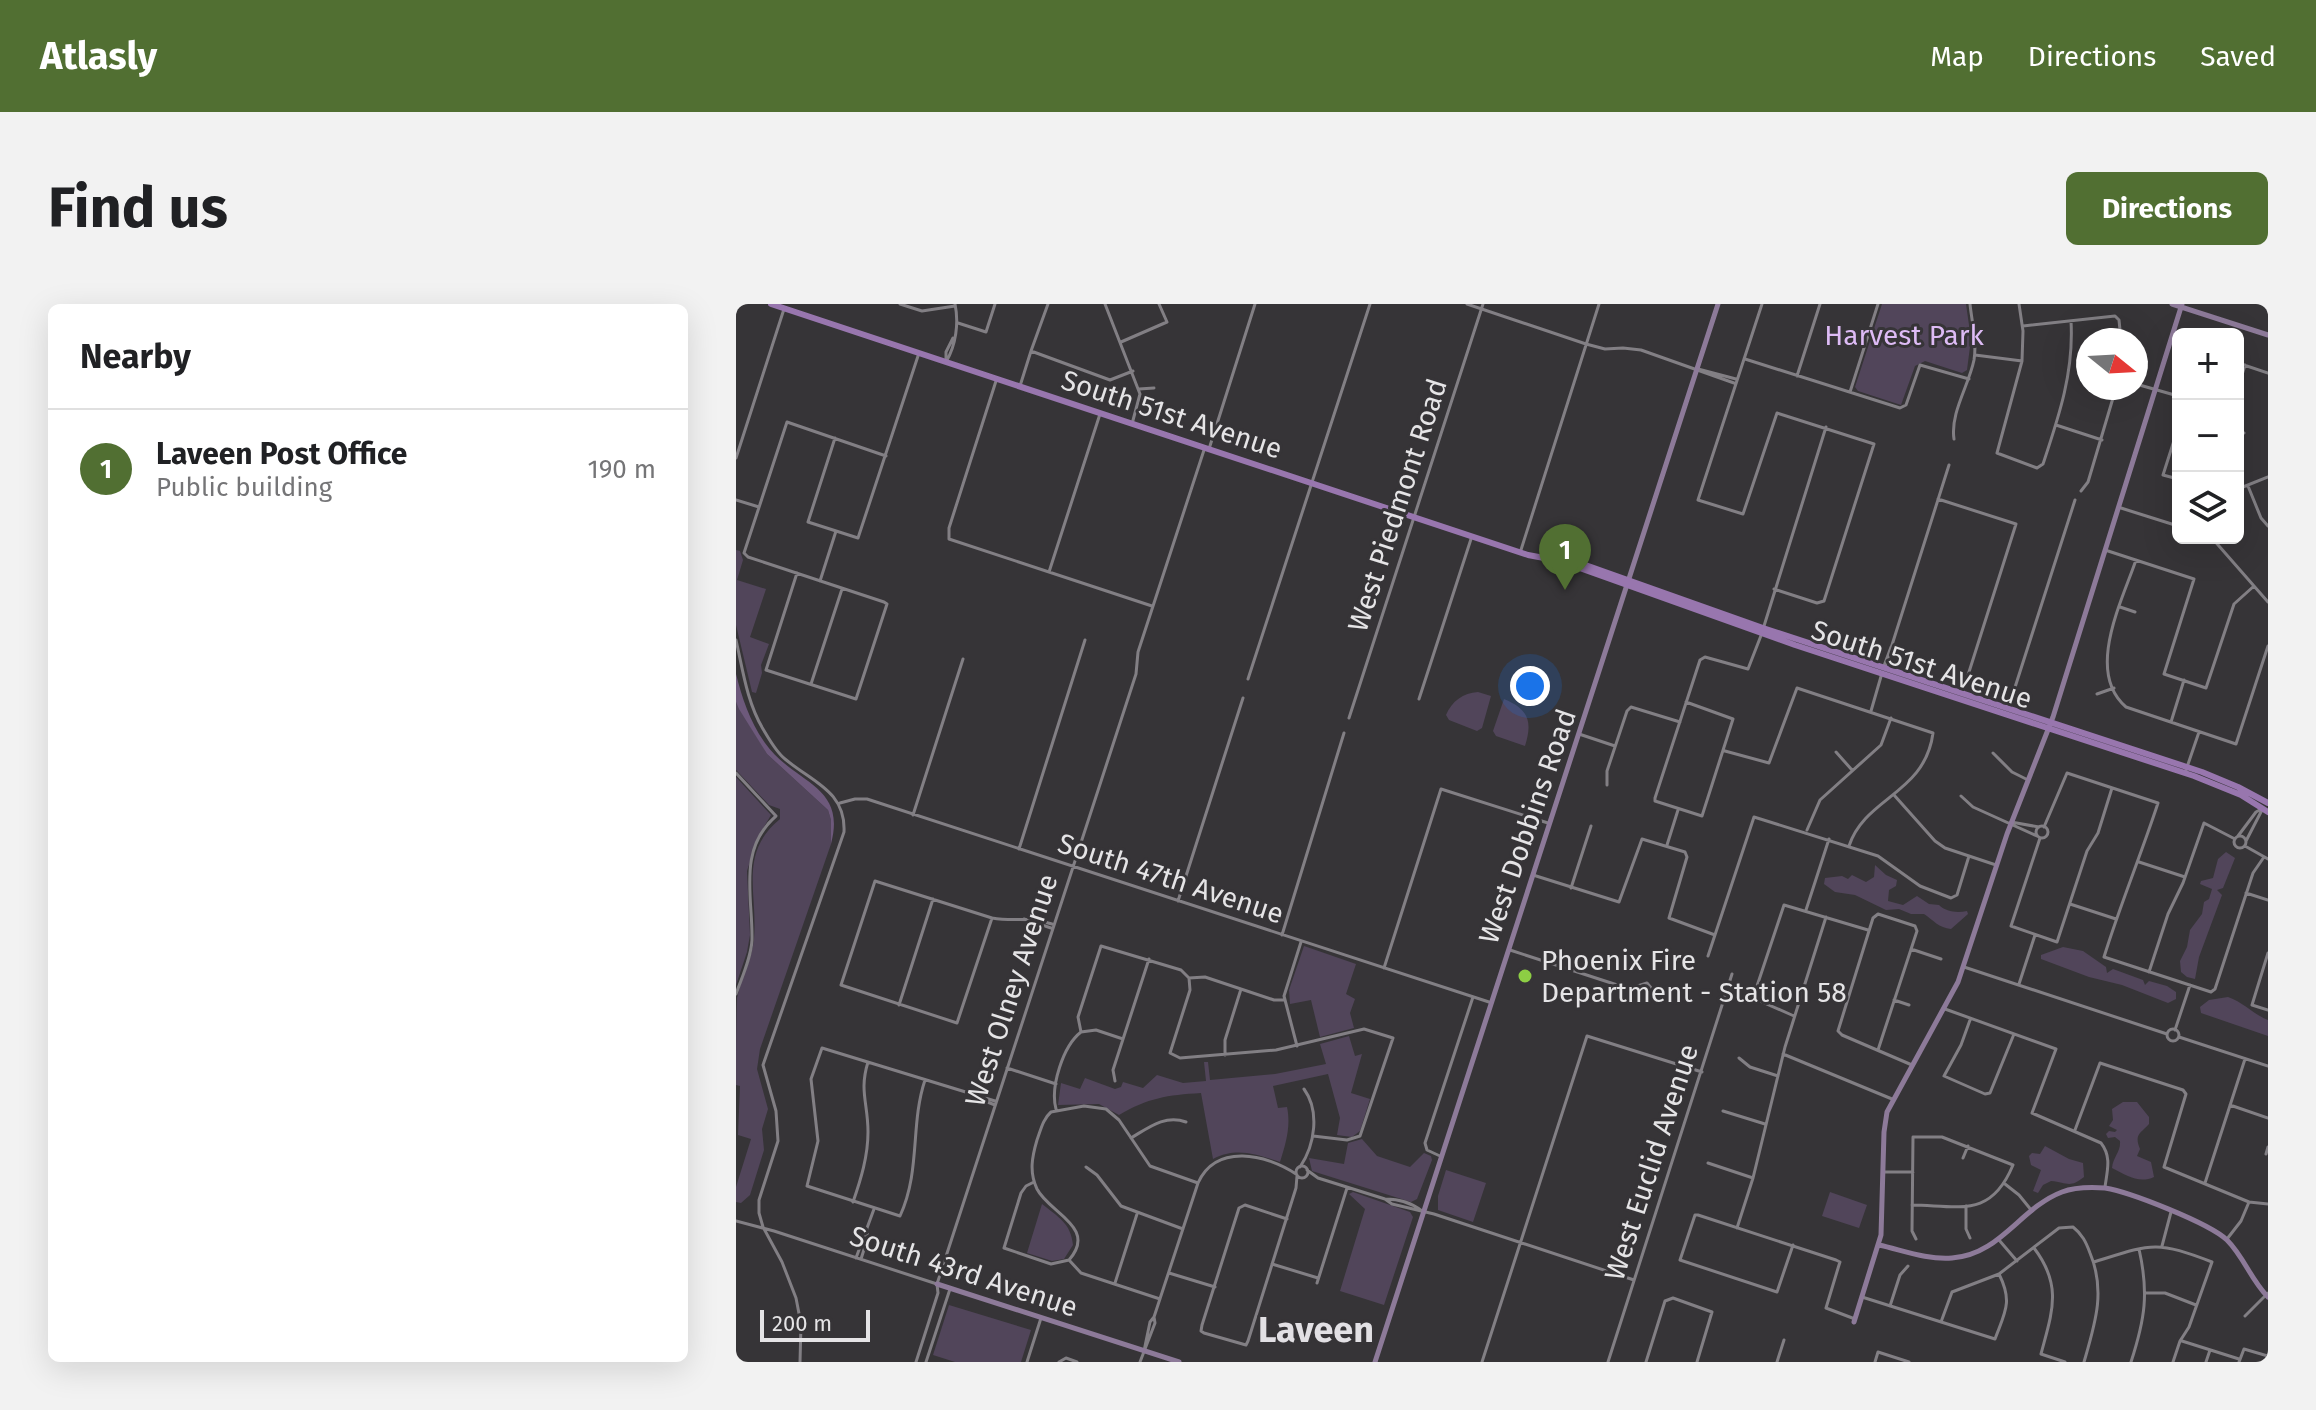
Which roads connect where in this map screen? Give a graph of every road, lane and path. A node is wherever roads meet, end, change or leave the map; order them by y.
1 (771, 304) edge
2 (900, 304) edge
3 (995, 304) edge
4 (1048, 304) edge
5 (1105, 304) edge
6 (1159, 304) edge
7 (1255, 304) edge
8 (1370, 304) edge
9 (1467, 304) edge
10 (1599, 304) edge
11 (1718, 304) edge
12 (1762, 304) edge
13 (1820, 304) edge
14 (1878, 304) edge
15 (1970, 304) edge
16 (2019, 304) edge
17 (2172, 304) edge
18 (956, 305) edge
19 (2181, 305) edge
20 (1482, 306) edge
21 (784, 307) edge
22 (2071, 321) junction
23 (958, 323) junction
24 (2023, 326) junction
25 (2119, 328) edge
26 (2268, 335) edge
27 (1121, 342) junction
28 (1586, 344) junction
29 (1031, 351) junction
30 (919, 353) junction
31 (1974, 355) junction
32 (1745, 359) junction
33 (2022, 361) junction
34 (946, 362) junction
35 (2245, 365) joint
36 (2244, 368) edge
37 (1698, 369) junction
38 (1133, 371) junction
39 (2268, 373) edge
40 (1797, 376) junction
41 (997, 379) junction
42 (1969, 379) junction
43 (1736, 381) junction
44 (1020, 387) junction
45 (2148, 387) edge
46 (1154, 388) dead end
47 (1139, 389) junction
48 (2155, 389) junction
49 (1850, 392) junction
50 (2172, 394) edge
51 (2113, 400) edge
52 (1100, 414) junction
53 (1132, 424) junction
54 (2056, 425) junction
55 (1826, 427) junction
56 (835, 438) junction
57 (1954, 439) dead end
58 (2102, 440) junction
59 (1207, 448) junction
60 (2172, 449) edge
61 (886, 456) junction
62 (736, 458) edge
63 (1949, 465) dead end
64 (2172, 477) edge
65 (2268, 477) edge
66 (1311, 482) junction
67 (2248, 486) junction
68 (2244, 487) edge
69 (2081, 491) dead end
70 (1938, 499) junction
71 (736, 500) edge
72 (2075, 500) dead end
73 (759, 507) junction
74 (2118, 507) junction
75 (1414, 517) junction
76 (2172, 524) edge
77 (2268, 526) edge
78 (836, 531) junction
79 (1472, 536) junction
80 (2217, 544) edge
81 (2105, 550) junction
82 (1520, 553) junction
83 (2136, 560) junction
84 (1049, 572) junction
85 (797, 573) junction
86 (820, 581) junction
87 (1628, 582) junction
88 (2254, 586) junction
89 (842, 589) junction
90 (1774, 589) junction
91 (2268, 602) edge
92 (1152, 606) junction
93 (1689, 607) junction
94 (2120, 607) junction
95 (1721, 611) junction
96 (2135, 612) dead end
97 (1762, 631) junction
98 (736, 640) edge
99 (1085, 640) dead end
100 (2268, 646) edge
101 (963, 659) dead end
102 (1883, 671) junction
103 (1248, 679) dead end
104 (2184, 680) junction
105 (811, 685) junction
106 (2114, 688) junction
107 (2097, 694) dead end
108 (1962, 697) junction
109 (1243, 698) dead end
110 (1419, 699) dead end
111 (1686, 702) junction
112 (2008, 709) junction
113 (1871, 711) junction
114 (1349, 718) dead end
115 (1891, 718) junction
116 (1680, 722) junction
117 (2170, 723) junction
118 (2048, 725) junction
119 (2199, 732) junction
120 (1344, 733) dead end
121 (1579, 734) junction
122 (1615, 746) junction
123 (1723, 751) junction
124 (1836, 752) dead end
125 (1993, 753) dead end
126 (2186, 770) junction
127 (1853, 771) junction
128 (736, 773) edge
129 (2029, 780) junction
130 (1607, 785) dead end
131 (2112, 788) junction
132 (1894, 795) junction
133 (1961, 796) dead end
134 (840, 803) junction
135 (2267, 805) edge
136 (1678, 810) junction
137 (913, 815) junction
138 (2011, 822) junction
139 (1549, 824) junction
140 (1591, 826) dead end
141 (2042, 827) junction
142 (1806, 832) junction
143 (2038, 837) junction
144 (2237, 838) junction
145 (1829, 839) junction
146 (2246, 843) junction
147 (1666, 846) junction
148 (1849, 846) junction
149 (1019, 849) junction
150 (1969, 856) junction
151 (2266, 858) edge
152 (2139, 862) junction
153 (1996, 865) junction
154 (1072, 867) junction
155 (1531, 875) junction
156 (2185, 877) junction
157 (1571, 888) junction
158 (2246, 893) junction
159 (933, 899) junction
160 (2268, 900) edge
161 (1178, 901) junction
162 (2070, 904) junction
163 (1806, 910) junction
164 (1826, 917) junction
165 (992, 918) junction
166 (2116, 919) junction
167 (1052, 926) junction
168 (1869, 931) junction
169 (1282, 935) junction
170 (1715, 935) junction
171 (2035, 935) junction
172 (1301, 941) junction
173 (1507, 949) junction
174 (1911, 949) junction
175 (2268, 953) edge
176 (1708, 956) dead end
177 (1149, 959) junction
178 (1941, 959) dead end
179 (1964, 967) junction
180 (1384, 968) junction
181 (2149, 972) junction
182 (1732, 974) dead end
183 (1189, 978) junction
184 (2019, 984) junction
185 (2190, 985) junction
186 (1241, 989) junction
187 (1628, 989) junction
188 (736, 994) edge
189 (1473, 997) junction
190 (1285, 1000) junction
191 (1894, 1000) junction
192 (1489, 1002) junction
193 (899, 1005) junction
194 (1909, 1005) dead end
195 (1945, 1009) junction
196 (2268, 1010) edge
197 (1794, 1016) junction
198 (1970, 1020) junction
199 (2175, 1030) junction
200 (1081, 1032) junction
201 (2014, 1034) junction
202 (2167, 1034) junction
203 (2179, 1037) junction
204 (1123, 1039) junction
205 (1297, 1046) junction
206 (1878, 1050) junction
207 (1783, 1054) junction
208 (1225, 1055) junction
209 (1739, 1058) dead end
210 (2245, 1059) junction
211 (868, 1062) junction
212 (1912, 1065) junction
213 (2268, 1066) edge
214 (1007, 1068) junction
215 (1702, 1072) junction
216 (1778, 1076) junction
217 (925, 1080) junction
218 (1115, 1081) dead end
219 (1056, 1084) junction
220 (1304, 1089) dead end
221 (1892, 1099) junction
222 (995, 1103) junction
223 (2229, 1105) junction
224 (1057, 1110) junction
225 (1723, 1111) dead end
226 (2268, 1118) edge
227 (1186, 1122) dead end
228 (1766, 1124) junction
229 (2075, 1130) junction
230 (1313, 1136) junction
231 (1131, 1138) junction
232 (1968, 1146) junction
233 (2268, 1147) edge
234 (2266, 1154) dead end
235 (1440, 1156) junction
236 (1306, 1157) junction
237 (1963, 1158) dead end
238 (1708, 1163) dead end
239 (1086, 1167) dead end
240 (1299, 1167) junction
241 (1287, 1168) junction
242 (1307, 1170) junction
243 (1883, 1172) junction
244 (1913, 1172) junction
245 (1296, 1175) junction
246 (1304, 1178) junction
247 (1318, 1178) junction
248 (1753, 1178) junction
249 (1034, 1182) junction
250 (1198, 1183) junction
251 (2205, 1183) junction
252 (2005, 1184) junction
253 (1347, 1187) junction
254 (1296, 1188) junction
255 (2105, 1188) junction
256 (853, 1202) junction
257 (2249, 1202) junction
258 (2268, 1204) edge
259 (1912, 1205) junction
260 (1966, 1206) junction
261 (874, 1208) junction
262 (1422, 1211) junction
263 (2032, 1211) junction
264 (2171, 1212) junction
265 (1137, 1214) junction
266 (1287, 1219) junction
267 (736, 1221) edge
268 (763, 1227) junction
269 (1737, 1228) junction
270 (1183, 1229) junction
271 (1970, 1238) dead end
272 (1916, 1239) dead end
273 (1999, 1240) junction
274 (2227, 1240) junction
275 (1520, 1243) junction
276 (1793, 1245) junction
277 (1879, 1245) junction
278 (2162, 1246) junction
279 (2034, 1248) junction
280 (2139, 1248) junction
281 (858, 1258) junction
282 (1069, 1260) junction
283 (2017, 1262) junction
284 (2094, 1262) junction
285 (1272, 1264) junction
286 (1908, 1266) dead end
287 (1169, 1273) junction
288 (1999, 1274) junction
289 (1634, 1280) junction
290 (937, 1284) junction
291 (1114, 1284) junction
292 (1215, 1287) junction
293 (950, 1289) junction
294 (2146, 1293) junction
295 (2267, 1295) edge
296 (1862, 1297) junction
297 (1160, 1299) junction
298 (2197, 1305) junction
299 (1890, 1306) junction
300 (2245, 1316) dead end
301 (1041, 1318) junction
302 (1855, 1320) joint
303 (1941, 1322) junction
304 (1784, 1340) dead end
305 (2180, 1341) junction
306 (2210, 1350) junction
307 (1144, 1351) junction
308 (2268, 1356) edge
309 (1061, 1360) edge
310 (2239, 1361) edge
311 (800, 1362) edge
312 (916, 1362) edge
313 (926, 1362) edge
314 (1027, 1362) edge
315 (1077, 1362) edge
316 (1140, 1362) edge
317 (1179, 1362) edge
318 (1375, 1362) edge
319 (1482, 1362) edge
320 (1608, 1362) edge
321 (1646, 1362) edge
322 (1697, 1362) edge
323 (1777, 1362) edge
324 (1875, 1362) edge
325 (1909, 1362) edge
326 (2062, 1362) edge
327 (2084, 1362) edge
328 (2131, 1362) edge
329 (2173, 1362) edge
330 (2206, 1362) edge

1 - 21 main road, South 51st Avenue
2 - 18 street
3 - 23 street
4 - 29 street
5 - 27 street
6 - 27 street
7 - 59 street, West Olney Avenue
8 - 66 street
9 - 20 street
10 - 28 street
11 - 37 street, West Dobbins Road
12 - 32 street
13 - 40 street
14 - 49 street
15 - 31 street
16 - 24 street
17 - 19 street
18 - 23 street
19 - 26 street
19 - 48 street
20 - 28 street
20 - 75 street, West Piedmont Road
21 - 30 main road, South 51st Avenue
21 - 62 street
22 - 24 street
22 - 25 street
22 - 54 street
23 - 34 street
24 - 33 street
27 - 38 street
28 - 37 street
28 - 82 street
29 - 38 street
29 - 44 street
30 - 34 main road, South 51st Avenue
30 - 61 street
31 - 33 street
31 - 42 street
32 - 40 street
32 - 43 street
33 - 54 street
34 - 41 main road, South 51st Avenue
35 - 36 street
35 - 39 street
37 - 43 street
37 - 87 street, West Dobbins Road
38 - 47 street
40 - 49 street
41 - 44 main road, South 51st Avenue
41 - 84 street
42 - 49 street
42 - 57 street
43 - 55 street
44 - 52 main road, South 51st Avenue
45 - 48 street
46 - 47 street
47 - 53 street
48 - 50 street
48 - 74 street
51 - 58 street
52 - 53 main road, South 51st Avenue
52 - 84 street
53 - 59 main road, South 51st Avenue
54 - 58 street
55 - 90 street
55 - 90 street
56 - 61 street
56 - 73 street
56 - 78 street
58 - 69 street
59 - 66 main road, South 51st Avenue
59 - 92 street, West Olney Avenue
60 - 64 street
61 - 78 street
63 - 70 street
65 - 67 street
66 - 75 main road, South 51st Avenue
66 - 103 street
67 - 68 street
67 - 77 street
70 - 102 street
70 - 108 street
71 - 73 street
72 - 112 street
73 - 85 street
74 - 76 street
74 - 81 street
75 - 79 main road, South 51st Avenue
75 - 114 street, West Piedmont Road
78 - 86 street
79 - 82 main road, South 51st Avenue
79 - 110 street
80 - 88 street
81 - 83 street
81 - 118 street
82 - 87 main road, South 51st Avenue
83 - 94 street
83 - 104 street
84 - 92 street
85 - 86 street
85 - 105 street
86 - 89 street
87 - 93 main road, South 51st Avenue
87 - 95 main road, South 51st Avenue
87 - 121 street, West Dobbins Road
88 - 91 street
88 - 104 street
89 - 105 street
89 - 105 street
90 - 97 street
92 - 154 street, West Olney Avenue
93 - 95 main road
93 - 97 main road, South 51st Avenue
94 - 96 street
94 - 106 street
95 - 97 main road, South 51st Avenue
97 - 102 main road, South 51st Avenue
97 - 111 street
98 - 134 street
99 - 149 street
100 - 119 street
101 - 137 street
102 - 108 main road, South 51st Avenue
102 - 113 street
104 - 117 street
106 - 107 street
106 - 117 street
108 - 112 main road, South 51st Avenue
108 - 118 main road, South 51st Avenue
109 - 161 street
111 - 116 street
111 - 123 street
112 - 118 main road, South 51st Avenue
113 - 115 street
113 - 123 street
115 - 127 street
115 - 132 street
116 - 122 street
116 - 136 street
117 - 119 street
118 - 126 main road, South 51st Avenue
118 - 129 street
119 - 126 street
120 - 169 street
121 - 122 street
121 - 139 street, West Dobbins Road
122 - 130 street
123 - 136 street
124 - 127 street
125 - 129 street
126 - 135 main road, South 51st Avenue
127 - 142 street
128 - 188 street
129 - 138 street
131 - 141 street
131 - 152 street
131 - 162 street
132 - 148 street
132 - 150 street
133 - 138 street
134 - 137 street, South 47th Avenue
134 - 268 street
135 - 144 street
135 - 146 street
136 - 147 street
137 - 149 street, South 47th Avenue
138 - 141 street
138 - 143 street
138 - 153 street
139 - 155 street, West Dobbins Road
139 - 180 street
140 - 157 street
141 - 143 street
141 - 143 street
142 - 145 street
142 - 170 street
143 - 171 street
144 - 146 street
144 - 146 street
144 - 156 street
145 - 148 street
145 - 163 street
146 - 151 street
147 - 157 street
147 - 170 street
148 - 150 street
149 - 154 street, South 47th Avenue
150 - 153 street
151 - 158 street
152 - 156 street
152 - 166 street
153 - 179 street
154 - 161 street, South 47th Avenue
154 - 167 street, West Olney Avenue
155 - 157 street
155 - 173 street, West Dobbins Road
156 - 181 street
158 - 160 street
158 - 185 street
159 - 165 street
159 - 193 street
159 - 193 street
161 - 169 street, South 47th Avenue
162 - 166 street
162 - 171 street
163 - 164 street
163 - 197 street
164 - 168 street
164 - 197 street
165 - 167 street
165 - 193 street
166 - 181 street
167 - 214 street, West Olney Avenue
168 - 174 street
168 - 206 street
169 - 172 street, South 47th Avenue
170 - 176 street
171 - 184 street
172 - 180 street, South 47th Avenue
172 - 190 street
173 - 187 street
173 - 192 street, West Dobbins Road
174 - 178 street
174 - 191 street
175 - 196 street
177 - 183 street
177 - 200 street
177 - 204 street
179 - 184 street
179 - 195 street
180 - 189 street, South 47th Avenue
181 - 185 street
182 - 215 street, West Euclid Avenue
183 - 186 street
183 - 208 street
184 - 202 street
185 - 199 street
186 - 190 street
186 - 208 street
187 - 187 street
189 - 192 street, South 47th Avenue
189 - 235 street
190 - 205 street
191 - 194 street
191 - 206 street
192 - 235 street, West Dobbins Road
195 - 198 street
195 - 212 street
197 - 207 street
198 - 201 street
198 - 201 street
199 - 202 street
199 - 203 street
200 - 204 street
200 - 219 street
201 - 229 street
202 - 203 street
203 - 210 street
204 - 218 street
205 - 208 street
205 - 230 street
206 - 212 street
207 - 216 street
207 - 221 street
209 - 216 street
210 - 213 street
210 - 223 street
211 - 217 street
211 - 256 street
211 - 256 street
212 - 221 street
214 - 219 street
214 - 222 street, West Olney Avenue
215 - 275 street
215 - 289 street, West Euclid Avenue
216 - 228 street
217 - 222 street
217 - 261 street
219 - 224 street
220 - 230 street
221 - 243 street
222 - 290 street, West Olney Avenue
223 - 226 street
223 - 251 street
224 - 231 street
224 - 249 street
225 - 228 street
227 - 231 street
228 - 248 street
229 - 251 street
229 - 255 street
230 - 236 street
231 - 250 street
232 - 237 street
232 - 244 street
232 - 252 street
233 - 234 street
235 - 262 street, West Dobbins Road
236 - 240 street
236 - 242 street
238 - 248 street
239 - 265 street
240 - 241 street
240 - 242 street
240 - 245 street
241 - 245 street
241 - 250 street
242 - 246 street
242 - 247 street
243 - 244 street
243 - 277 street
244 - 259 street
245 - 246 street
245 - 254 street
246 - 247 street
246 - 254 street
247 - 253 street
248 - 269 street
249 - 282 street
249 - 282 street
250 - 270 street
251 - 257 street
252 - 260 street
252 - 263 street
253 - 262 street
253 - 285 street
254 - 266 street
255 - 263 street
255 - 264 street
256 - 261 street
257 - 258 street
257 - 274 street
259 - 260 street
259 - 272 street
260 - 271 street
261 - 281 street
262 - 275 street
262 - 318 street, West Dobbins Road
263 - 273 street
264 - 274 street
264 - 278 street
265 - 270 street
265 - 291 street
266 - 285 street
266 - 292 street
267 - 268 street, South 43rd Avenue
268 - 281 street, South 43rd Avenue
268 - 311 street
269 - 276 street
269 - 276 street
270 - 287 street
273 - 277 street
273 - 283 street
274 - 295 street
275 - 289 street
275 - 319 street
276 - 302 street
277 - 296 street
278 - 280 street
278 - 298 street
279 - 283 street
279 - 284 street
279 - 326 street
280 - 284 street
280 - 294 street
281 - 290 street, South 43rd Avenue
282 - 291 street
283 - 288 street
284 - 327 street
285 - 292 street
286 - 299 street
287 - 292 street
287 - 297 street
288 - 303 street
288 - 303 street
289 - 320 street, West Euclid Avenue
290 - 293 street, South 43rd Avenue
290 - 312 street, West Olney Avenue
291 - 297 street
293 - 301 street, South 43rd Avenue
293 - 313 street
294 - 298 street
294 - 328 street
295 - 300 street
296 - 299 street
296 - 302 street
297 - 307 street
298 - 305 street
299 - 303 street
301 - 307 street, South 43rd Avenue
301 - 314 street
304 - 323 street
305 - 306 street
305 - 329 street
306 - 310 street
306 - 330 street
307 - 316 street
307 - 317 street, South 43rd Avenue
308 - 310 street
309 - 315 street
321 - 322 street
324 - 325 street

